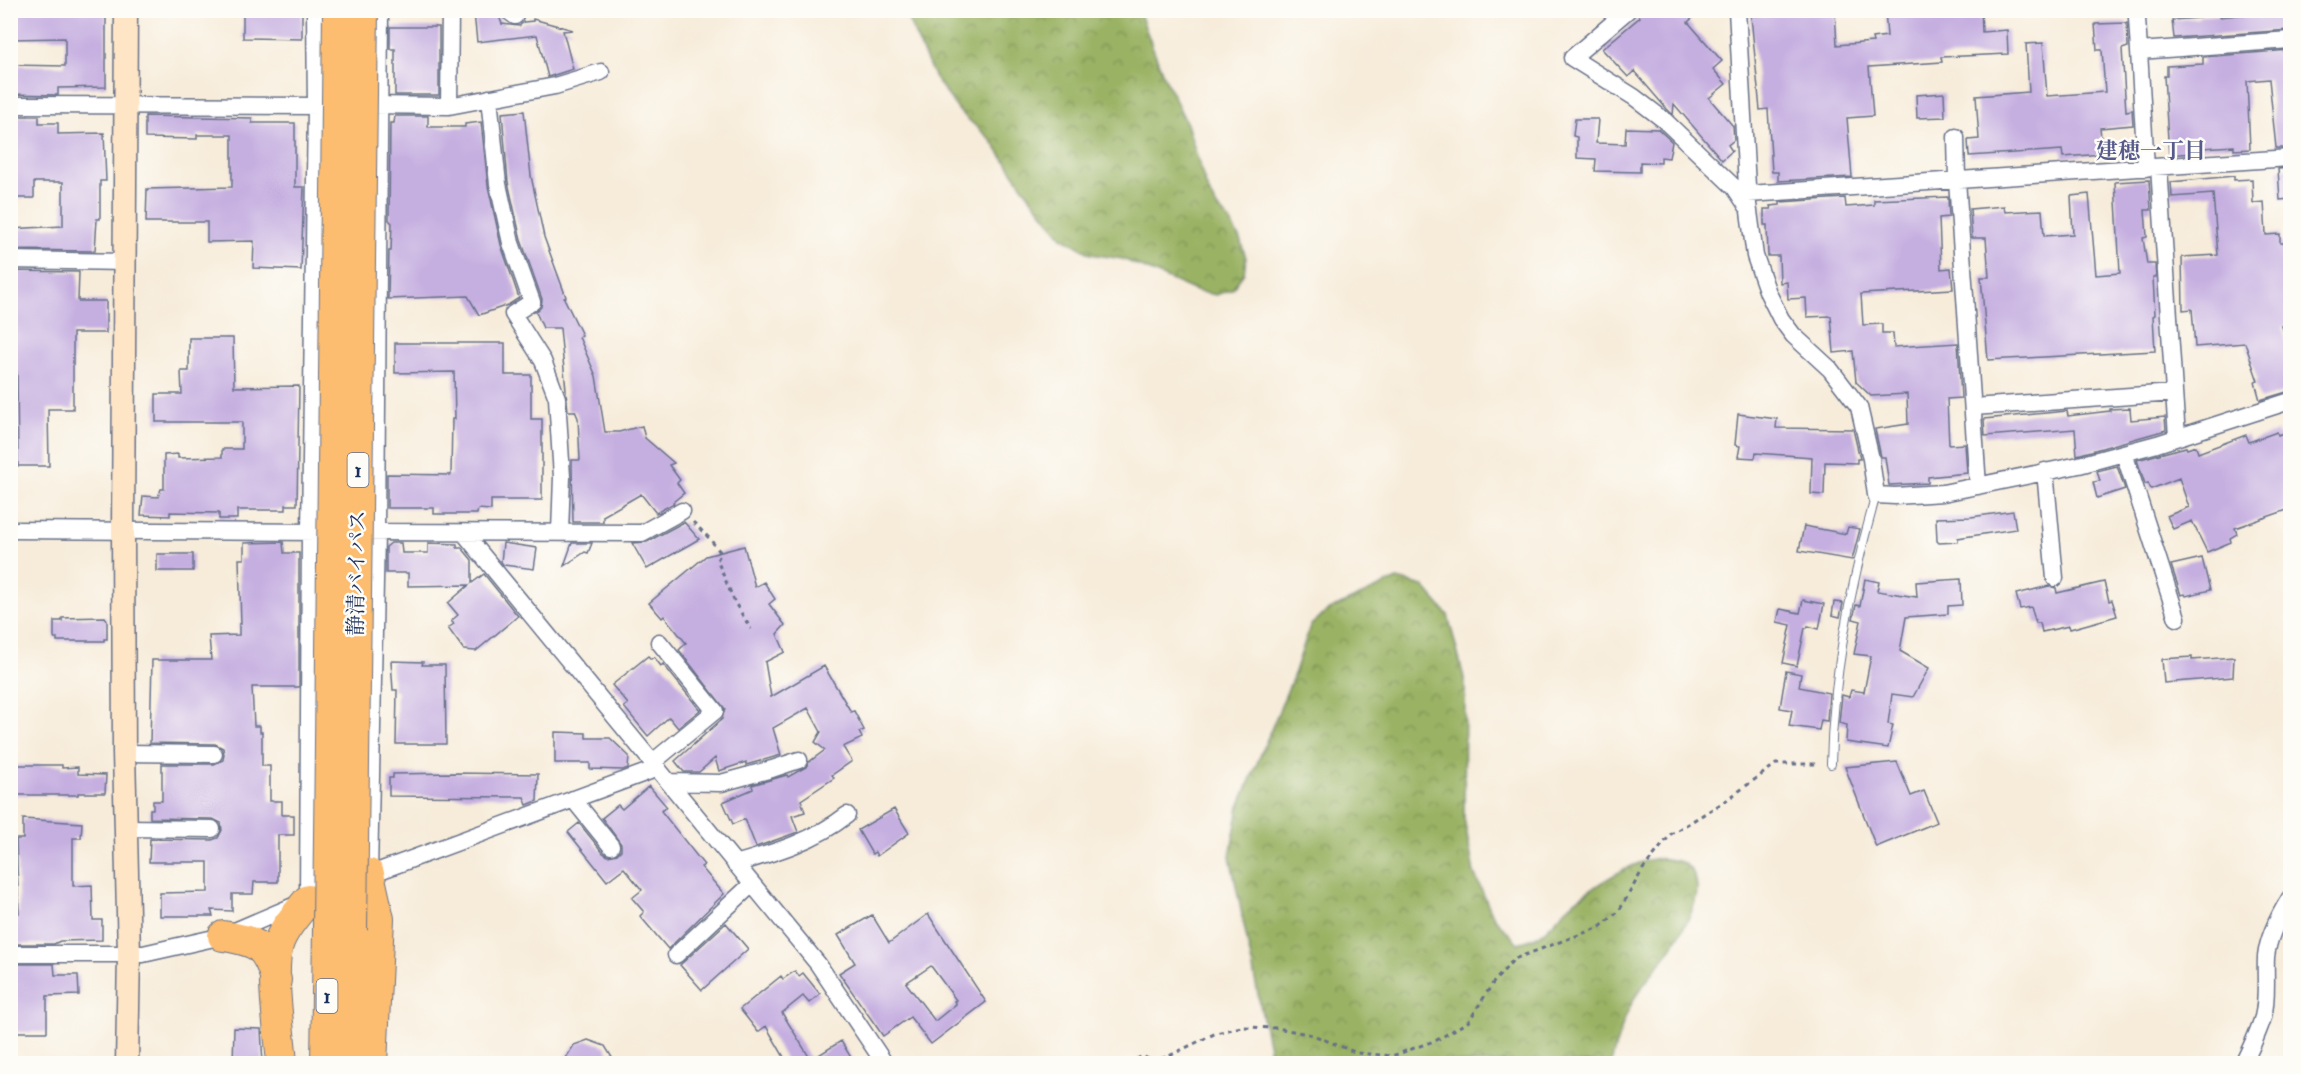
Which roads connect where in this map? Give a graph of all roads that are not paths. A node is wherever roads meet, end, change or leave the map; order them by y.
1 (126, 10) edge
2 (315, 10) edge
3 (338, 10) edge
4 (363, 10) edge
5 (380, 10) edge
6 (450, 10) edge
7 (1628, 10) edge
8 (1737, 10) edge
9 (2137, 18) dead end
10 (2290, 40) edge
11 (2139, 51) junction
12 (601, 72) dead end
13 (489, 99) junction
14 (126, 104) junction
15 (10, 105) edge
16 (380, 105) junction
17 (316, 106) junction
18 (448, 106) junction
19 (1956, 137) dead end
20 (2290, 158) edge
21 (2152, 167) junction
22 (1957, 180) junction
23 (1748, 194) junction
24 (1749, 214) junction
25 (10, 260) edge
26 (125, 262) junction
27 (2174, 393) junction
28 (2290, 401) edge
29 (1973, 407) junction
30 (2177, 437) junction
31 (2124, 453) junction
32 (2045, 471) junction
33 (1978, 486) junction
34 (1876, 495) junction
35 (682, 511) road end
36 (10, 530) edge
37 (123, 531) junction
38 (310, 532) junction
39 (376, 532) junction
40 (560, 532) junction
41 (464, 533) junction
42 (2055, 578) dead end
43 (2177, 618) dead end
44 (659, 642) dead end
45 (124, 753) junction
46 (214, 754) dead end
47 (799, 760) dead end
48 (1831, 764) road end
49 (655, 765) junction
50 (669, 782) junction
51 (573, 800) junction
52 (847, 815) dead end
53 (125, 828) junction
54 (212, 829) dead end
55 (611, 846) dead end
56 (735, 864) junction
57 (369, 874) junction
58 (752, 884) junction
59 (2290, 898) edge
60 (308, 900) junction
61 (340, 928) junction
62 (223, 936) junction
63 (10, 954) edge
64 (129, 954) junction
65 (676, 955) dead end
66 (276, 980) junction
67 (127, 1064) edge
68 (282, 1064) edge
69 (326, 1064) edge
70 (350, 1064) edge
71 (372, 1064) edge
72 (885, 1064) edge
73 (2243, 1064) edge

1 - 14 street
2 - 17 street
3 - 61 highway, 静清バイパス / 1, bridge
4 - 61 highway, 静清バイパス / 1, bridge
5 - 16 street
6 - 18 street
7 - 24 street
8 - 23 street
9 - 11 street
10 - 11 street
11 - 21 street
12 - 13 street
13 - 18 street
13 - 40 street
14 - 15 street
14 - 17 street
14 - 26 street
16 - 17 street
16 - 18 street
16 - 39 street
17 - 38 street
19 - 22 street
20 - 21 street
21 - 22 street
21 - 27 street
22 - 23 street
22 - 29 street
23 - 24 street
24 - 34 street
25 - 26 street
26 - 37 street
27 - 29 street
27 - 30 street
28 - 30 street
29 - 33 street
30 - 31 street
31 - 32 street
31 - 43 street
32 - 33 street
32 - 42 street
33 - 34 street
34 - 48 lane
35 - 40 street
36 - 37 street
37 - 38 street
37 - 45 street
38 - 39 street
38 - 60 street
39 - 41 street
39 - 57 street
40 - 41 street
41 - 49 street
44 - 49 street
45 - 46 street
45 - 53 street
47 - 50 street
49 - 50 street
49 - 51 street
50 - 56 street
51 - 55 street
51 - 57 street
52 - 56 street
53 - 54 street
53 - 64 street
56 - 58 street
57 - 60 street
57 - 71 highway
58 - 65 street
58 - 72 street
59 - 73 street
60 - 62 street
60 - 66 highway
61 - 69 highway, 静清バイパス / 1
61 - 70 highway, 静清バイパス / 1
62 - 64 street
62 - 66 highway
63 - 64 street
64 - 67 street
66 - 68 highway

